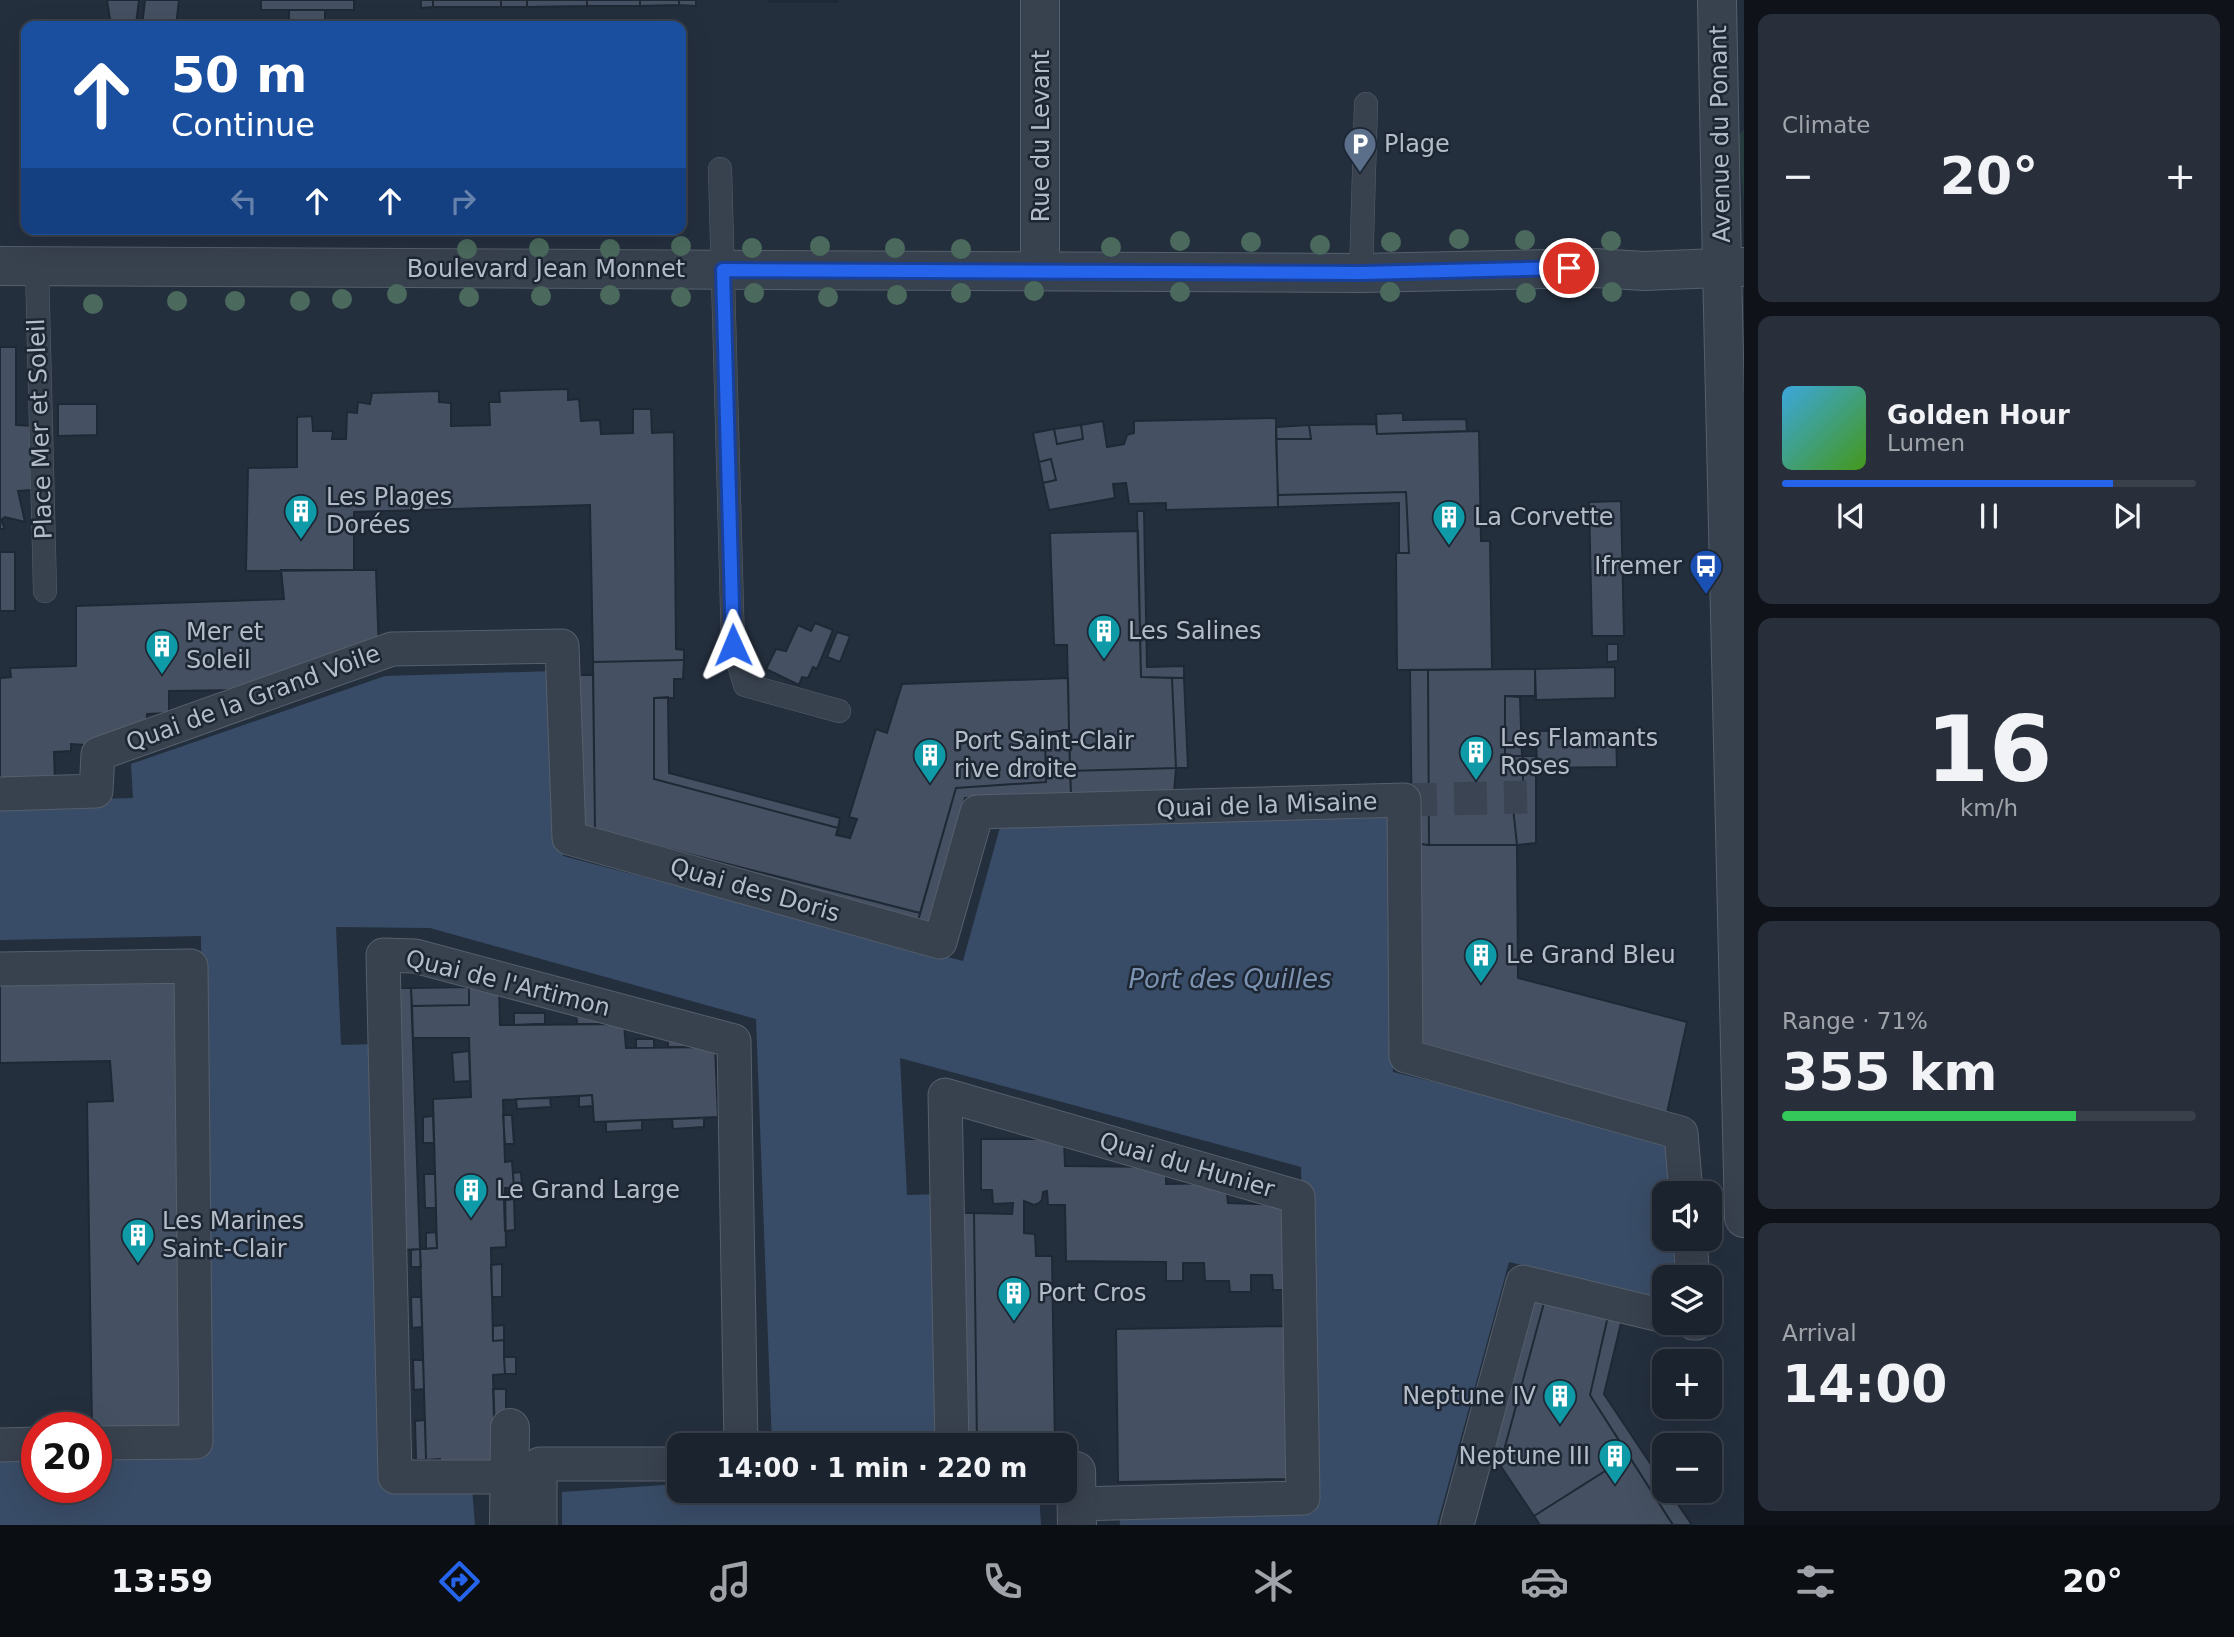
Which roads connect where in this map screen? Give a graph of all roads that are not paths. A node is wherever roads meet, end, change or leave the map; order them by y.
1 (1040, 0) edge
2 (1717, 0) edge
3 (1366, 104) dead end
4 (720, 169) dead end
5 (0, 266) edge
6 (37, 266) junction
7 (1733, 267) edge
8 (723, 270) junction
9 (1040, 271) junction
10 (1361, 273) junction
11 (45, 591) dead end
12 (839, 712) dead end
13 (0, 794) edge
14 (569, 838) joint
15 (940, 942) joint
16 (0, 969) edge
17 (1742, 1008) edge
18 (1685, 1181) edge
19 (1744, 1218) edge
20 (1652, 1313) edge
21 (510, 1428) dead end
22 (741, 1433) edge
23 (951, 1433) edge
24 (112, 1443) edge
25 (21, 1444) edge
26 (0, 1445) edge
27 (667, 1464) edge
28 (509, 1477) junction
29 (1077, 1493) edge
30 (509, 1525) edge
31 (540, 1525) edge
32 (1457, 1525) edge

1 - 9 street, Rue du Levant
2 - 7 street, Avenue du Ponant
3 - 10 lane
4 - 8 lane
5 - 6 street, Boulevard Jean Monnet
6 - 8 street, Boulevard Jean Monnet
6 - 11 lane, Place Mer et Soleil
7 - 10 street, Boulevard Jean Monnet
7 - 17 street, Avenue du Ponant
8 - 9 street, Boulevard Jean Monnet
8 - 12 lane
9 - 10 street, Boulevard Jean Monnet
13 - 14 street, Quai de la Grand Voile
14 - 15 street, Quai des Doris
15 - 18 street, Quai de la Misaine
16 - 24 street
17 - 19 street, Avenue du Ponant
20 - 32 street
21 - 28 street
22 - 28 street, Quai de l'Artimon
23 - 29 street, Quai du Hunier
25 - 26 street
27 - 31 street
28 - 30 street

